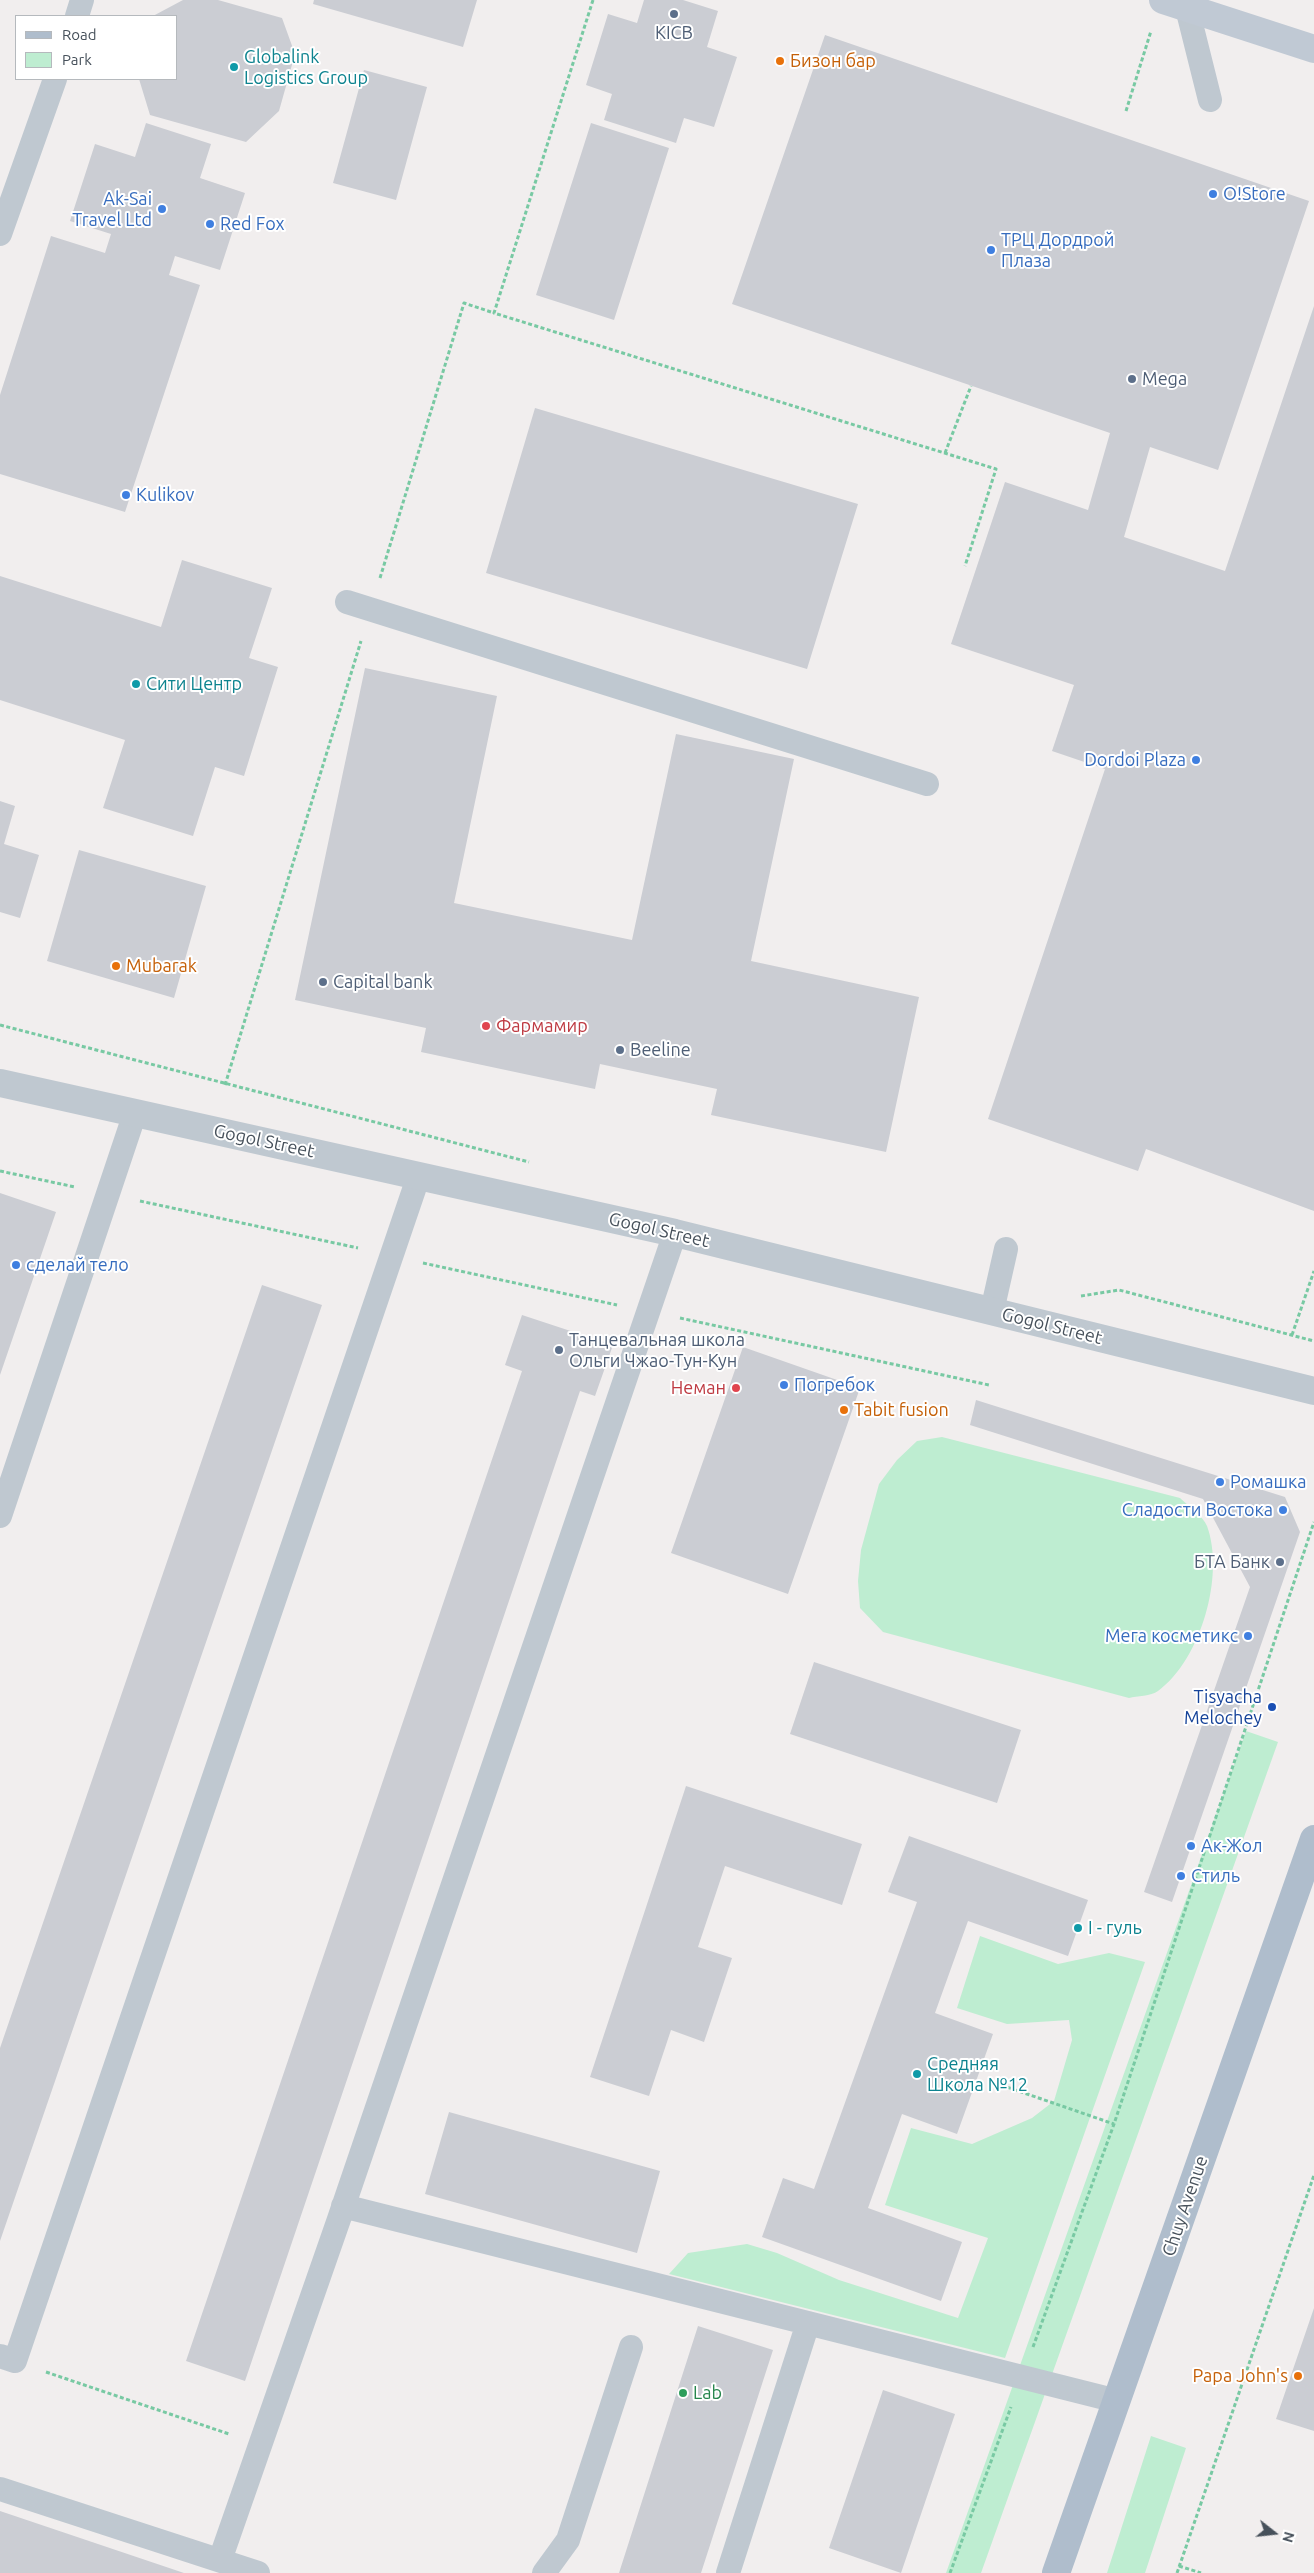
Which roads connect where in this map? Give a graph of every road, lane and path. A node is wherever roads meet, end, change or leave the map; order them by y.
1 (82, 0) edge
2 (593, 0) edge
3 (1175, 4) edge
4 (77, 15) edge
5 (1152, 28) dead end
6 (1314, 49) edge
7 (55, 80) edge
8 (1210, 100) dead end
9 (1126, 111) dead end
10 (0, 234) edge
11 (494, 313) junction
12 (971, 386) dead end
13 (945, 453) junction
14 (965, 566) dead end
15 (347, 602) dead end
16 (371, 608) junction
17 (927, 784) dead end
18 (0, 1083) edge
19 (225, 1085) dead end
20 (135, 1113) junction
21 (0, 1170) edge
22 (419, 1175) junction
23 (107, 1194) junction
24 (675, 1233) junction
25 (1006, 1249) dead end
26 (392, 1256) junction
27 (1314, 1271) edge
28 (648, 1311) junction
29 (992, 1311) junction
30 (1292, 1336) dead end
31 (989, 1385) dead end
32 (1314, 1391) edge
33 (0, 1516) edge
34 (1314, 1522) edge
35 (1314, 1839) edge
36 (1001, 2085) dead end
37 (1114, 2124) junction
38 (1314, 2175) edge
39 (343, 2206) junction
40 (808, 2323) junction
41 (631, 2347) dead end
42 (7, 2359) edge
43 (1022, 2378) junction
44 (1117, 2401) junction
45 (260, 2444) junction
46 (0, 2489) edge
47 (220, 2560) junction
48 (1179, 2566) junction
49 (258, 2573) edge
50 (544, 2573) edge
51 (728, 2573) edge
52 (950, 2573) edge
53 (1056, 2573) edge
54 (1177, 2573) edge
55 (1201, 2573) edge

1 - 4 lane
2 - 11 path
3 - 6 main road
3 - 8 lane
5 - 9 path
7 - 10 lane
11 - 13 path
11 - 16 path
12 - 13 path
13 - 14 path
15 - 16 lane
16 - 17 lane
16 - 19 path
18 - 20 street, Gogol Street
20 - 22 street, Gogol Street
20 - 23 lane
21 - 23 path
22 - 24 street, Gogol Street
22 - 26 lane
23 - 26 path
23 - 33 lane
24 - 28 lane
24 - 29 street, Gogol Street
25 - 29 lane
26 - 28 path
26 - 42 lane
27 - 30 path
28 - 31 path
28 - 39 lane
29 - 32 street, Gogol Street
34 - 37 path
35 - 44 main road, Chuy Avenue
36 - 37 path
37 - 43 path
38 - 48 path
39 - 40 lane
39 - 45 lane
40 - 43 lane
40 - 51 lane
41 - 50 lane
42 - 45 path
43 - 44 lane
43 - 52 path
44 - 53 main road, Chuy Avenue
45 - 47 lane
46 - 47 lane
47 - 49 lane
48 - 54 path
48 - 55 path

